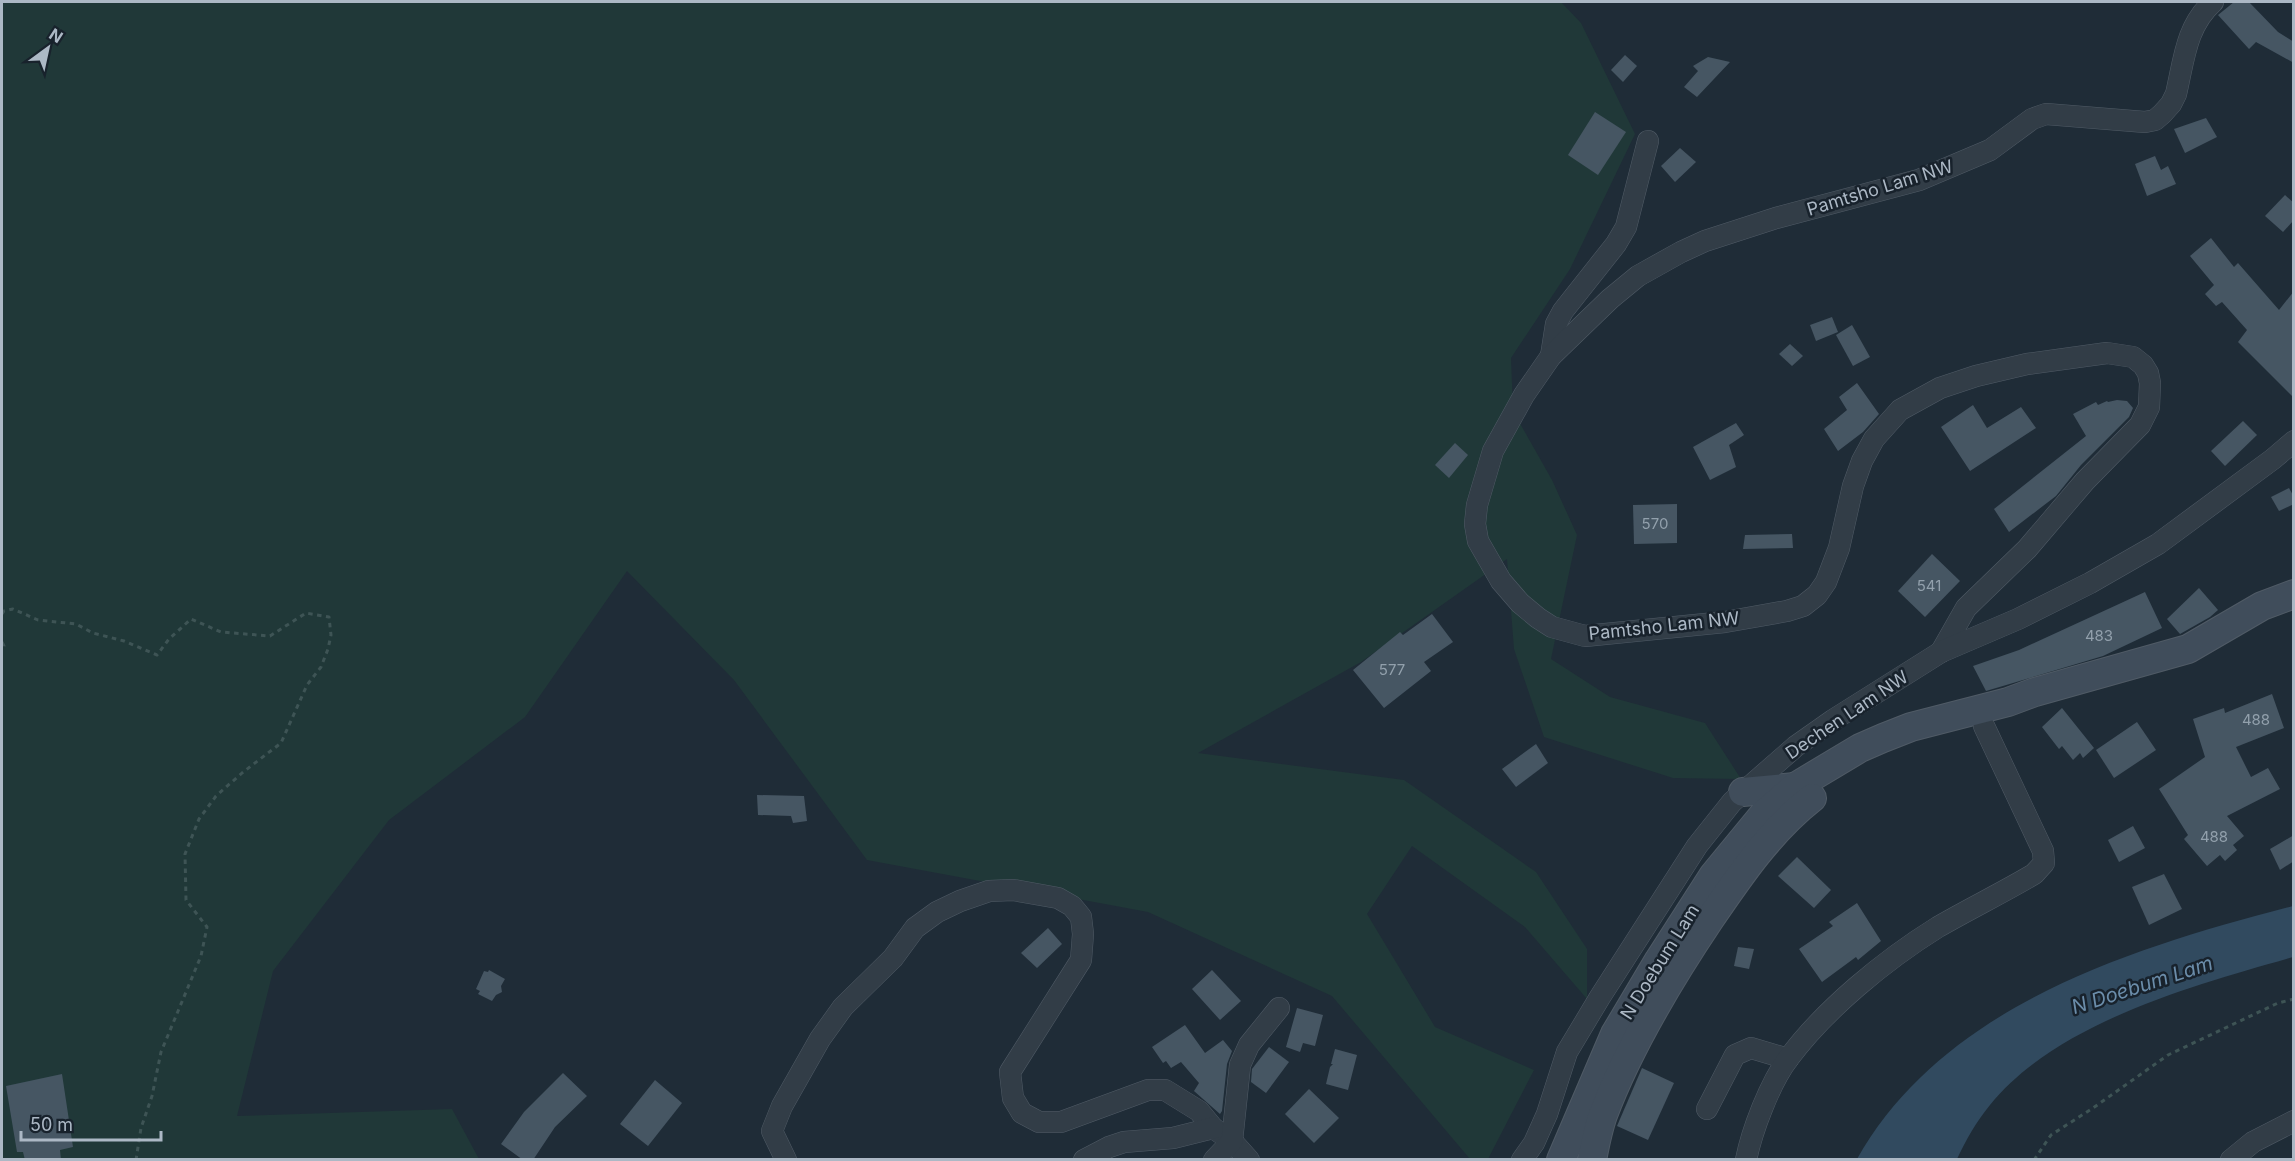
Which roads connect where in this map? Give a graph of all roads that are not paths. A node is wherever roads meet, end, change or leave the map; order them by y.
1 (2213, 2) edge
2 (1648, 141) dead end
3 (1551, 356) junction
4 (2294, 441) edge
5 (2294, 594) edge
6 (2294, 615) edge
7 (1941, 652) junction
8 (1984, 726) junction
9 (1795, 787) junction
10 (1743, 792) junction
11 (1279, 1008) dead end
12 (1788, 1059) junction
13 (1707, 1109) dead end
14 (2294, 1121) edge
15 (1213, 1128) junction
16 (1232, 1141) junction
17 (786, 1160) edge
18 (1084, 1160) edge
19 (1214, 1160) edge
20 (1250, 1160) edge
21 (1522, 1160) edge
22 (1561, 1160) edge
23 (1592, 1160) edge
24 (1746, 1160) edge
25 (2231, 1160) edge

1 - 3 street, Pamtsho Lam NW
2 - 3 street
3 - 7 street, Pamtsho Lam NW
4 - 7 street, Dechen Lam NW
5 - 9 main road, N Doebum Lam
6 - 8 main road, N Doebum Lam
7 - 10 street, Dechen Lam NW
8 - 12 street
8 - 23 main road, N Doebum Lam
9 - 10 main road
9 - 22 main road, N Doebum Lam
10 - 21 street, Dechen Lam NW
11 - 16 street
12 - 13 street
12 - 24 street
14 - 25 street
15 - 16 street
15 - 17 street
15 - 18 street
16 - 19 street
16 - 20 street

